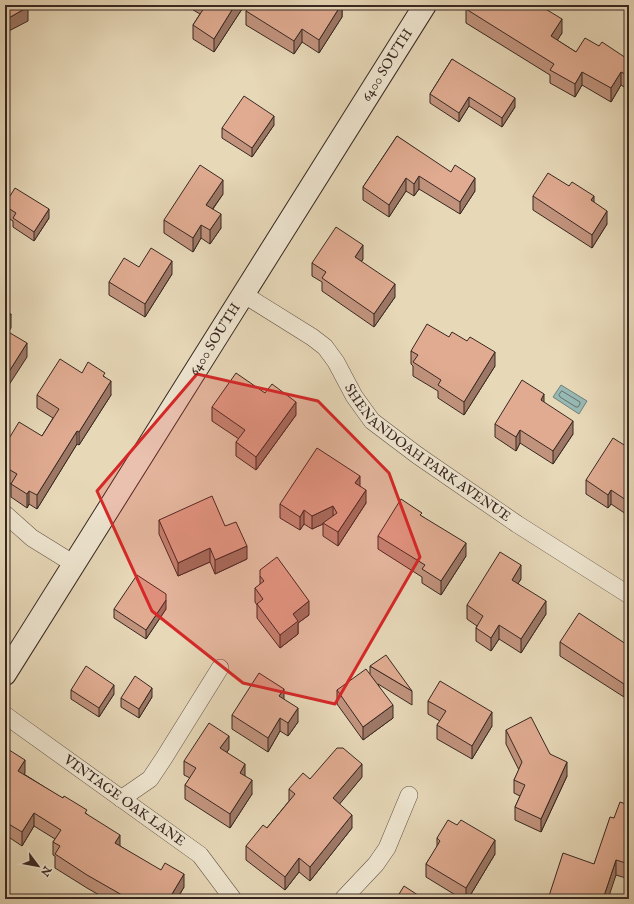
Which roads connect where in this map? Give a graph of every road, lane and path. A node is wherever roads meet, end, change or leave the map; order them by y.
1 (425, 5) edge
2 (244, 294) junction
3 (5, 514) edge
4 (74, 564) junction
5 (629, 595) edge
6 (220, 668) dead end
7 (5, 674) edge
8 (5, 715) edge
9 (409, 795) dead end
10 (122, 799) junction
11 (233, 899) edge
12 (343, 899) edge

1 - 2 street, 6400 SOUTH
2 - 4 street, 6400 SOUTH
2 - 5 street, SHENANDOAH PARK AVENUE
3 - 4 street
4 - 7 street, 6400 SOUTH
6 - 10 street
8 - 10 street, VINTAGE OAK LANE
9 - 12 street
10 - 11 street, VINTAGE OAK LANE

